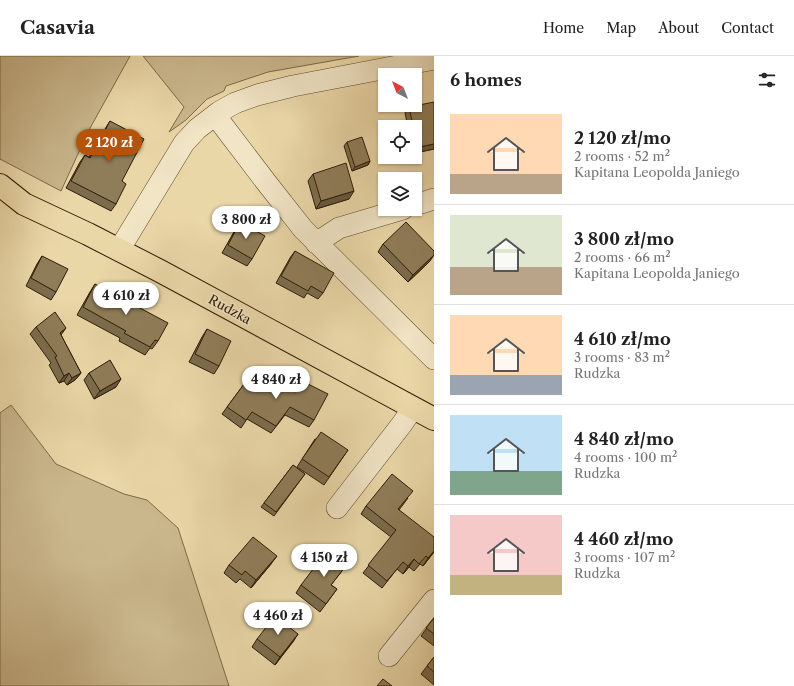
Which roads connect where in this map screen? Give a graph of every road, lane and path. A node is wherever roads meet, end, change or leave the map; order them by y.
1 (434, 59) edge
2 (215, 115) junction
3 (0, 185) edge
4 (434, 200) edge
5 (0, 202) edge
6 (422, 203) edge
7 (24, 204) junction
8 (379, 216) edge
9 (316, 243) junction
10 (119, 250) junction
11 (434, 360) edge
12 (413, 408) junction
13 (434, 419) edge
14 (337, 508) dead end
15 (434, 600) edge
16 (389, 656) dead end

1 - 2 street
2 - 9 street
2 - 10 street
3 - 7 main road, Rudzka
4 - 6 street
5 - 7 main road, Rudzka
7 - 10 main road, Rudzka
8 - 9 street
9 - 11 street
10 - 12 main road, Rudzka
12 - 13 main road, Rudzka
12 - 14 street
15 - 16 street

